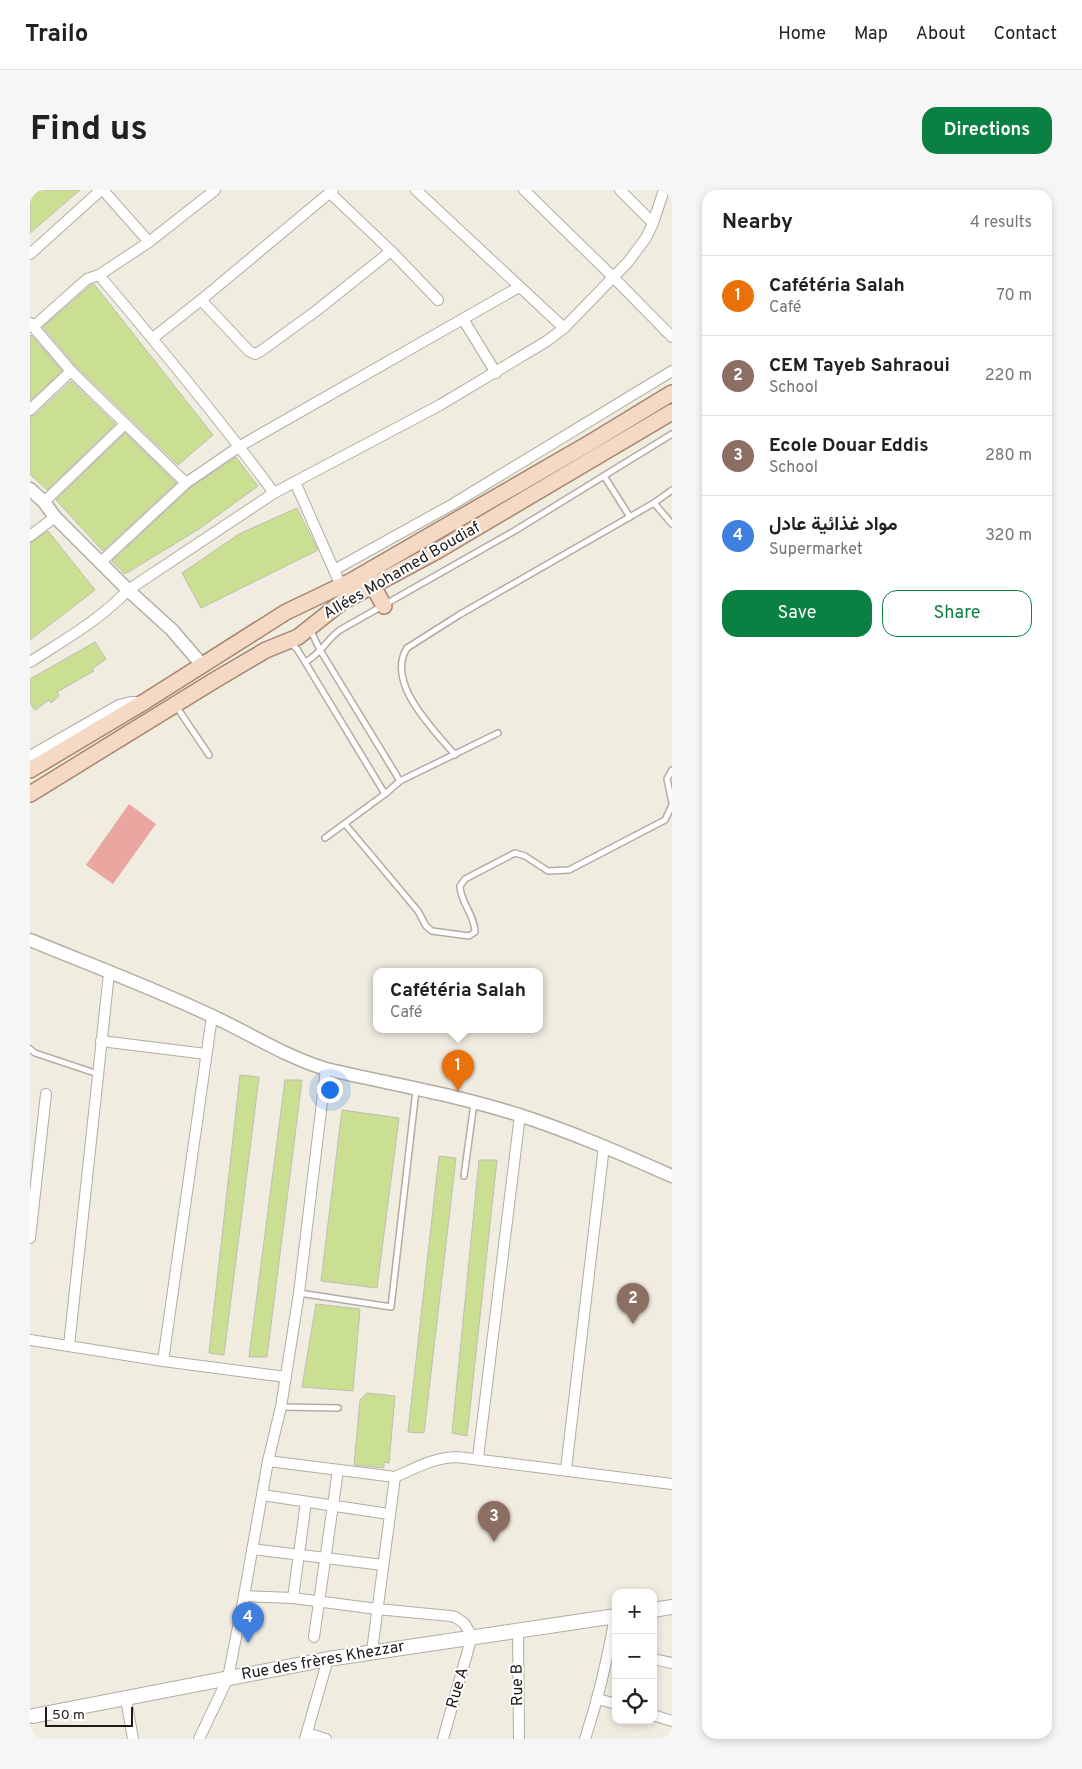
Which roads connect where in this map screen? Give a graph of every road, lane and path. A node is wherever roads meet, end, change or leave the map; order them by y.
1 (102, 190) edge
2 (215, 190) edge
3 (416, 190) edge
4 (524, 190) edge
5 (620, 190) edge
6 (664, 190) edge
7 (331, 191) edge
8 (201, 194) edge
9 (653, 223) junction
10 (149, 242) junction
11 (391, 251) junction
12 (30, 254) edge
13 (99, 274) junction
14 (613, 277) junction
15 (518, 287) junction
16 (201, 300) junction
17 (438, 300) dead end
18 (462, 319) junction
19 (32, 325) edge
20 (564, 328) junction
21 (672, 337) edge
22 (152, 338) junction
23 (71, 371) junction
24 (672, 371) edge
25 (496, 373) junction
26 (672, 393) edge
27 (30, 410) edge
28 (672, 412) edge
29 (125, 424) junction
30 (672, 434) edge
31 (240, 446) junction
32 (604, 476) junction
33 (295, 482) junction
34 (186, 483) junction
35 (30, 489) edge
36 (672, 490) edge
37 (274, 493) junction
38 (44, 502) junction
39 (654, 503) junction
40 (55, 517) junction
41 (630, 517) junction
42 (672, 524) edge
43 (30, 536) edge
44 (101, 562) junction
45 (334, 570) junction
46 (340, 586) junction
47 (372, 586) junction
48 (128, 590) junction
49 (299, 606) junction
50 (384, 606) junction
51 (273, 620) junction
52 (310, 628) junction
53 (289, 642) junction
54 (320, 650) junction
55 (30, 662) edge
56 (305, 662) junction
57 (202, 665) junction
58 (144, 702) junction
59 (176, 704) junction
60 (498, 732) dead end
61 (209, 755) dead end
62 (455, 755) junction
63 (30, 756) edge
64 (30, 770) edge
65 (672, 770) edge
66 (400, 781) junction
67 (30, 794) edge
68 (385, 794) junction
69 (672, 804) edge
70 (345, 824) junction
71 (325, 838) dead end
72 (30, 940) edge
73 (109, 973) junction
74 (212, 1016) junction
75 (101, 1041) junction
76 (30, 1049) edge
77 (206, 1054) junction
78 (326, 1069) junction
79 (98, 1074) junction
80 (416, 1090) junction
81 (46, 1094) dead end
82 (474, 1102) junction
83 (520, 1115) junction
84 (604, 1146) junction
85 (464, 1176) dead end
86 (672, 1176) edge
87 (31, 1218) edge
88 (30, 1238) edge
89 (299, 1293) junction
90 (30, 1340) edge
91 (69, 1346) junction
92 (162, 1361) junction
93 (286, 1377) junction
94 (281, 1407) junction
95 (338, 1408) dead end
96 (478, 1458) junction
97 (268, 1461) junction
98 (566, 1469) junction
99 (338, 1470) junction
100 (395, 1477) junction
101 (672, 1484) edge
102 (262, 1495) junction
103 (306, 1502) junction
104 (334, 1506) junction
105 (389, 1514) junction
106 (252, 1549) junction
107 (300, 1555) junction
108 (326, 1558) junction
109 (383, 1565) junction
110 (244, 1596) junction
111 (293, 1598) junction
112 (320, 1602) junction
113 (672, 1607) edge
114 (377, 1609) junction
115 (657, 1609) edge
116 (612, 1616) edge
117 (518, 1630) junction
118 (472, 1636) junction
119 (314, 1637) dead end
120 (372, 1652) junction
121 (612, 1654) edge
122 (328, 1659) junction
123 (657, 1660) edge
124 (672, 1662) edge
125 (228, 1678) junction
126 (126, 1699) junction
127 (598, 1699) junction
128 (612, 1703) edge
129 (31, 1716) edge
130 (657, 1716) edge
131 (672, 1720) edge
132 (306, 1736) edge
133 (132, 1739) edge
134 (199, 1739) edge
135 (326, 1739) edge
136 (443, 1739) edge
137 (519, 1739) edge
138 (585, 1739) edge

1 - 10 street
1 - 12 street
2 - 8 street
3 - 15 street
4 - 14 street
5 - 9 street
6 - 9 street
7 - 11 street
7 - 16 street
8 - 10 street
9 - 14 street
10 - 13 street
11 - 16 street
11 - 17 street
13 - 19 street
13 - 22 street
14 - 20 street
14 - 21 street
15 - 18 street
15 - 20 street
16 - 22 street
18 - 25 street
18 - 31 street
19 - 23 street
20 - 25 street
22 - 31 street
23 - 27 street
23 - 29 street
24 - 45 street
25 - 33 street
26 - 46 main road, Allées Mohamed Boudiaf
28 - 47 main road, Allées Mohamed Boudiaf
29 - 34 street
29 - 38 street
30 - 32 lane
31 - 34 street
31 - 37 street
32 - 41 lane
32 - 50 lane
33 - 37 street
33 - 45 street
34 - 44 street
35 - 38 street
36 - 39 lane
37 - 48 street
38 - 40 street
39 - 41 lane
39 - 42 lane
40 - 43 street
40 - 44 street
41 - 62 lane
44 - 48 street
45 - 46 street
46 - 49 main road, Allées Mohamed Boudiaf
47 - 50 main road
47 - 52 main road, Allées Mohamed Boudiaf
48 - 55 street
48 - 57 street
49 - 51 main road, Allées Mohamed Boudiaf
49 - 52 main road
50 - 54 lane
51 - 53 main road
51 - 57 main road, Allées Mohamed Boudiaf
52 - 53 main road, Allées Mohamed Boudiaf
52 - 54 lane
53 - 56 lane
53 - 59 main road, Allées Mohamed Boudiaf
54 - 56 lane
54 - 66 lane
56 - 68 lane
57 - 58 main road, Allées Mohamed Boudiaf
58 - 63 street
58 - 64 main road, Allées Mohamed Boudiaf
59 - 61 lane
59 - 67 main road, Allées Mohamed Boudiaf
60 - 62 lane
62 - 66 lane
65 - 69 lane
66 - 68 lane
68 - 70 lane
69 - 70 lane
70 - 71 lane
72 - 73 street
73 - 74 street
73 - 75 street
74 - 77 street
74 - 78 street
75 - 77 street
75 - 79 street
76 - 79 lane
77 - 92 street
78 - 80 street
78 - 89 street
79 - 91 street
80 - 82 street
80 - 89 lane
81 - 87 street
82 - 83 street
82 - 85 lane
83 - 84 street
83 - 96 street
84 - 86 street
84 - 98 street
87 - 88 street
89 - 93 street
90 - 91 street
91 - 92 street
92 - 93 street
93 - 94 street
94 - 95 lane
94 - 97 street
96 - 98 street
96 - 100 street
97 - 99 street
97 - 102 street
98 - 101 street
99 - 100 street
99 - 104 street
100 - 105 street
102 - 103 street
102 - 106 street
103 - 104 street
103 - 107 street
104 - 105 street
104 - 108 street
105 - 109 street
106 - 107 street
106 - 110 street
107 - 108 street
107 - 111 street
108 - 109 street
108 - 112 street
109 - 114 street
110 - 111 street
110 - 125 street
111 - 112 street
112 - 114 street
112 - 119 street
113 - 115 main road
114 - 118 street
114 - 120 street
116 - 117 main road, Rue des frères Khezzar
117 - 118 main road, Rue des frères Khezzar
117 - 137 street, Rue B
118 - 120 main road, Rue des frères Khezzar
118 - 136 street, Rue A
120 - 122 main road, Rue des frères Khezzar
121 - 127 street
122 - 125 main road, Rue des frères Khezzar
122 - 132 street
123 - 124 street
125 - 126 main road, Rue des frères Khezzar
125 - 134 street
126 - 129 main road, Rue des frères Khezzar
126 - 133 street
127 - 128 street
127 - 138 street
130 - 131 street
132 - 135 street

